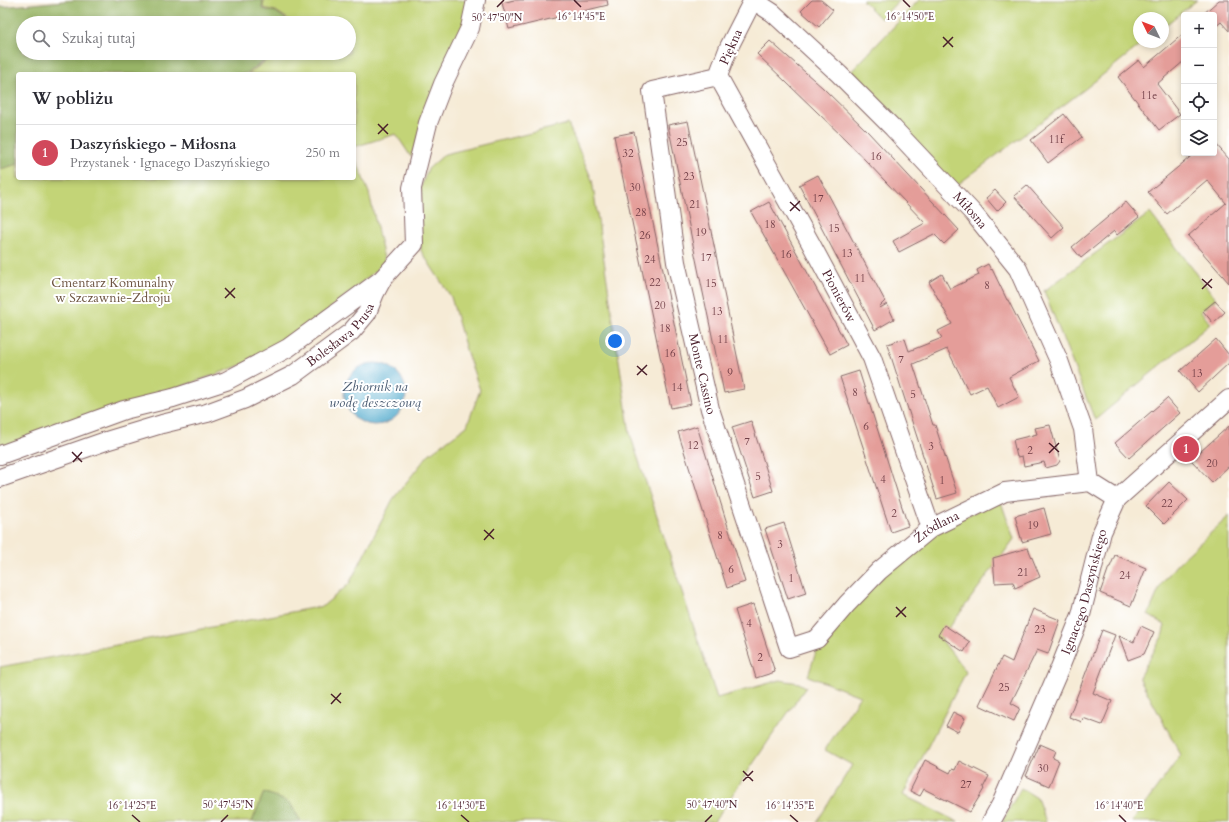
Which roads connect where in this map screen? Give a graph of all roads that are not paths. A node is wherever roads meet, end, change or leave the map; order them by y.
1 (476, 0) edge
2 (753, 0) edge
3 (718, 76) junction
4 (652, 91) joint
5 (383, 278) junction
6 (1229, 399) edge
7 (0, 455) edge
8 (0, 478) edge
9 (1090, 482) junction
10 (1117, 500) junction
11 (931, 528) junction
12 (789, 648) joint
13 (991, 822) edge

1 - 5 street, Bolesława Prusa
2 - 3 street, Piękna
2 - 9 street, Miłosna
3 - 4 street, Piękna
3 - 11 street, Pionierów
4 - 12 street, Monte Cassino
5 - 7 street
5 - 8 street, Bolesława Prusa
6 - 10 street, Ignacego Daszyńskiego
9 - 10 street
9 - 11 street, Źródlana
10 - 13 street, Ignacego Daszyńskiego
11 - 12 street, Źródlana

